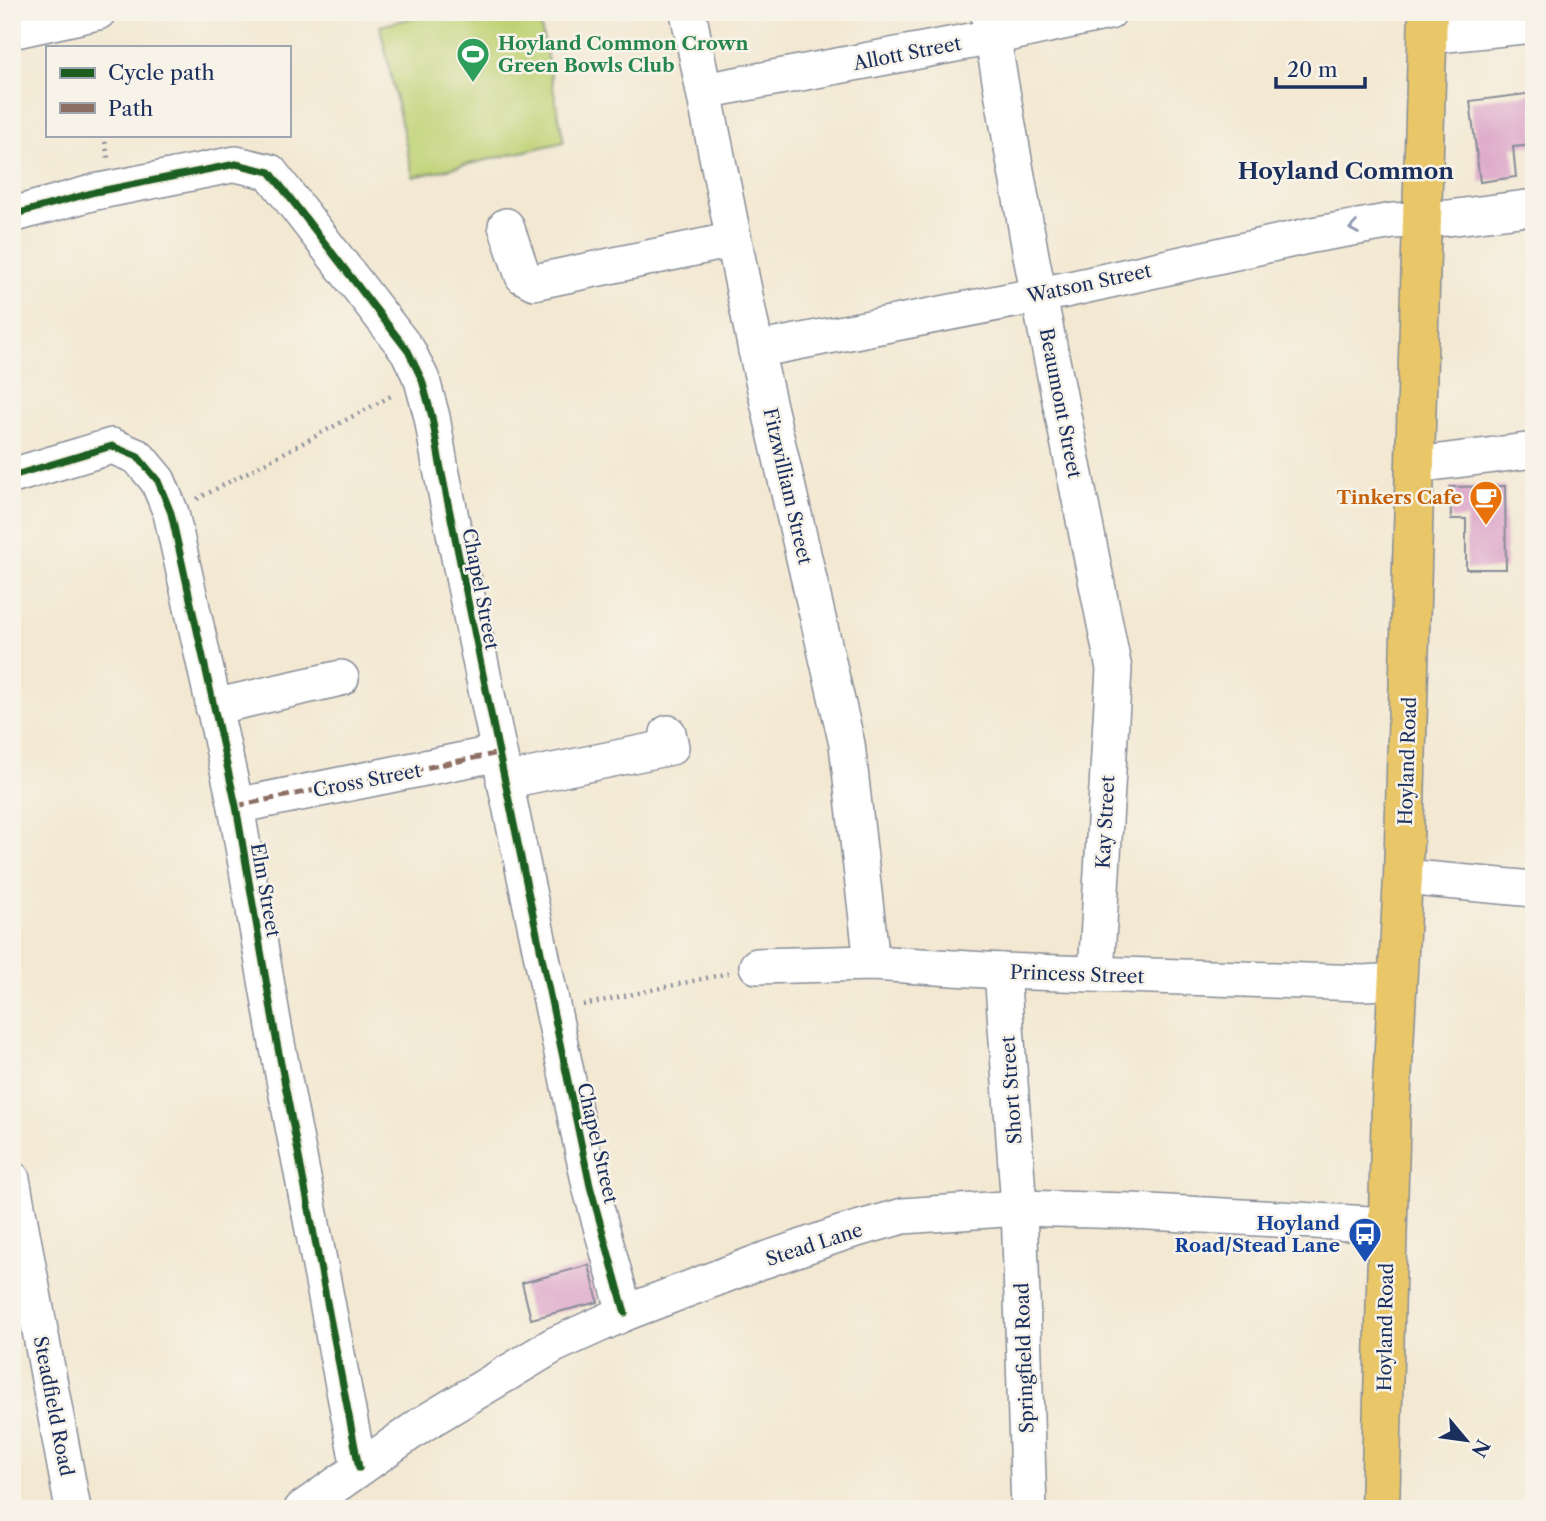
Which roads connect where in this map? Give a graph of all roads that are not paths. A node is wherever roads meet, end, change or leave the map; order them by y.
1 (98, 12) edge
2 (688, 12) edge
3 (1109, 12) edge
4 (991, 24) edge
5 (1428, 24) edge
6 (1534, 25) edge
7 (12, 31) edge
8 (704, 91) junction
9 (1534, 208) edge
10 (12, 215) edge
11 (1422, 220) junction
12 (506, 226) dead end
13 (733, 240) junction
14 (1038, 295) junction
15 (756, 349) junction
16 (1534, 450) edge
17 (1416, 465) junction
18 (12, 476) edge
19 (1114, 669) joint
20 (341, 678) dead end
21 (214, 707) junction
22 (668, 733) dead end
23 (501, 767) junction
24 (236, 806) junction
25 (1403, 877) junction
26 (1534, 889) edge
27 (872, 963) junction
28 (757, 967) road end
29 (1002, 971) junction
30 (1096, 974) junction
31 (1398, 981) junction
32 (12, 1180) edge
33 (1018, 1208) junction
34 (1388, 1226) junction
35 (625, 1313) junction
36 (359, 1468) junction
37 (73, 1509) edge
38 (302, 1509) edge
39 (1029, 1509) edge
40 (1380, 1509) edge

1 - 7 street
2 - 8 street, Fitzwilliam Street
3 - 4 street, Allott Street
4 - 8 street, Allott Street
4 - 14 street, Beaumont Street
5 - 6 street
5 - 11 main road, Hoyland Road
8 - 13 street, Fitzwilliam Street
9 - 11 street, Watson Street
10 - 23 street, Chapel Street
11 -> 14 street, Watson Street
11 - 17 main road, Hoyland Road
12 - 13 street
13 - 15 street, Fitzwilliam Street
14 - 15 street, Watson Street
14 - 19 street, Beaumont Street
15 - 27 street, Fitzwilliam Street
16 - 17 street
17 - 25 main road, Hoyland Road
18 - 21 street, Elm Street
19 - 30 street, Kay Street
20 - 21 street
21 - 24 street, Elm Street
22 - 23 street, Cross Street
23 - 24 street, Cross Street
23 - 35 street, Chapel Street
24 - 36 street, Elm Street
25 - 26 street
25 - 31 main road, Hoyland Road
27 - 28 street, Princess Street
27 - 29 street, Princess Street
29 - 30 street, Princess Street
29 - 33 street, Short Street
30 - 31 street, Princess Street
31 - 34 main road, Hoyland Road
32 - 37 street, Steadfield Road
33 - 34 street, Stead Lane
33 - 35 street, Stead Lane
33 - 39 street, Springfield Road
34 - 40 main road, Hoyland Road
35 - 36 street, Stead Lane
36 - 38 street, Stead Lane

